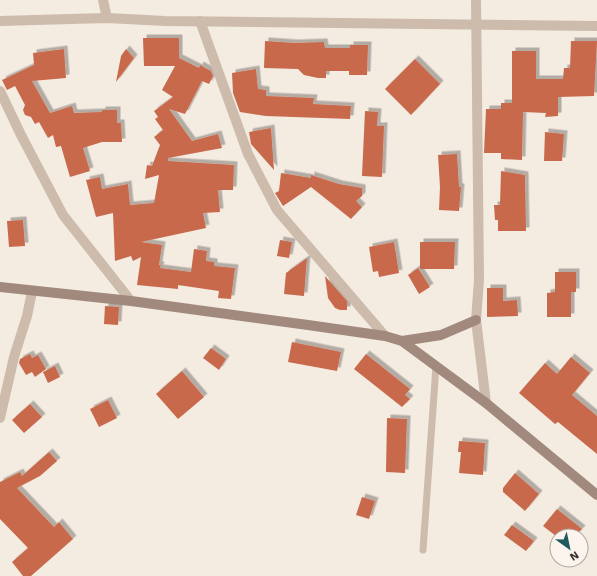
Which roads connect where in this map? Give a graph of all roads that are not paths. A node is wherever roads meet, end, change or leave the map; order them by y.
1 (103, 0) edge
2 (476, 0) edge
3 (107, 18) junction
4 (0, 21) edge
5 (200, 21) junction
6 (476, 23) junction
7 (597, 26) edge
8 (0, 91) edge
9 (0, 287) edge
10 (32, 292) junction
11 (131, 301) junction
12 (476, 320) junction
13 (385, 336) junction
14 (402, 341) junction
15 (436, 366) junction
16 (486, 403) junction
17 (0, 418) edge
18 (597, 495) edge
19 (423, 550) dead end

1 - 3 street
2 - 6 street
3 - 4 street
3 - 5 street
5 - 6 street
5 - 13 street
6 - 7 street
6 - 12 street
8 - 11 street
9 - 10 main road
10 - 11 main road
10 - 17 street
11 - 13 main road
12 - 14 main road
12 - 16 street
13 - 14 main road
14 - 15 main road
15 - 16 main road
15 - 19 lane
16 - 18 main road

